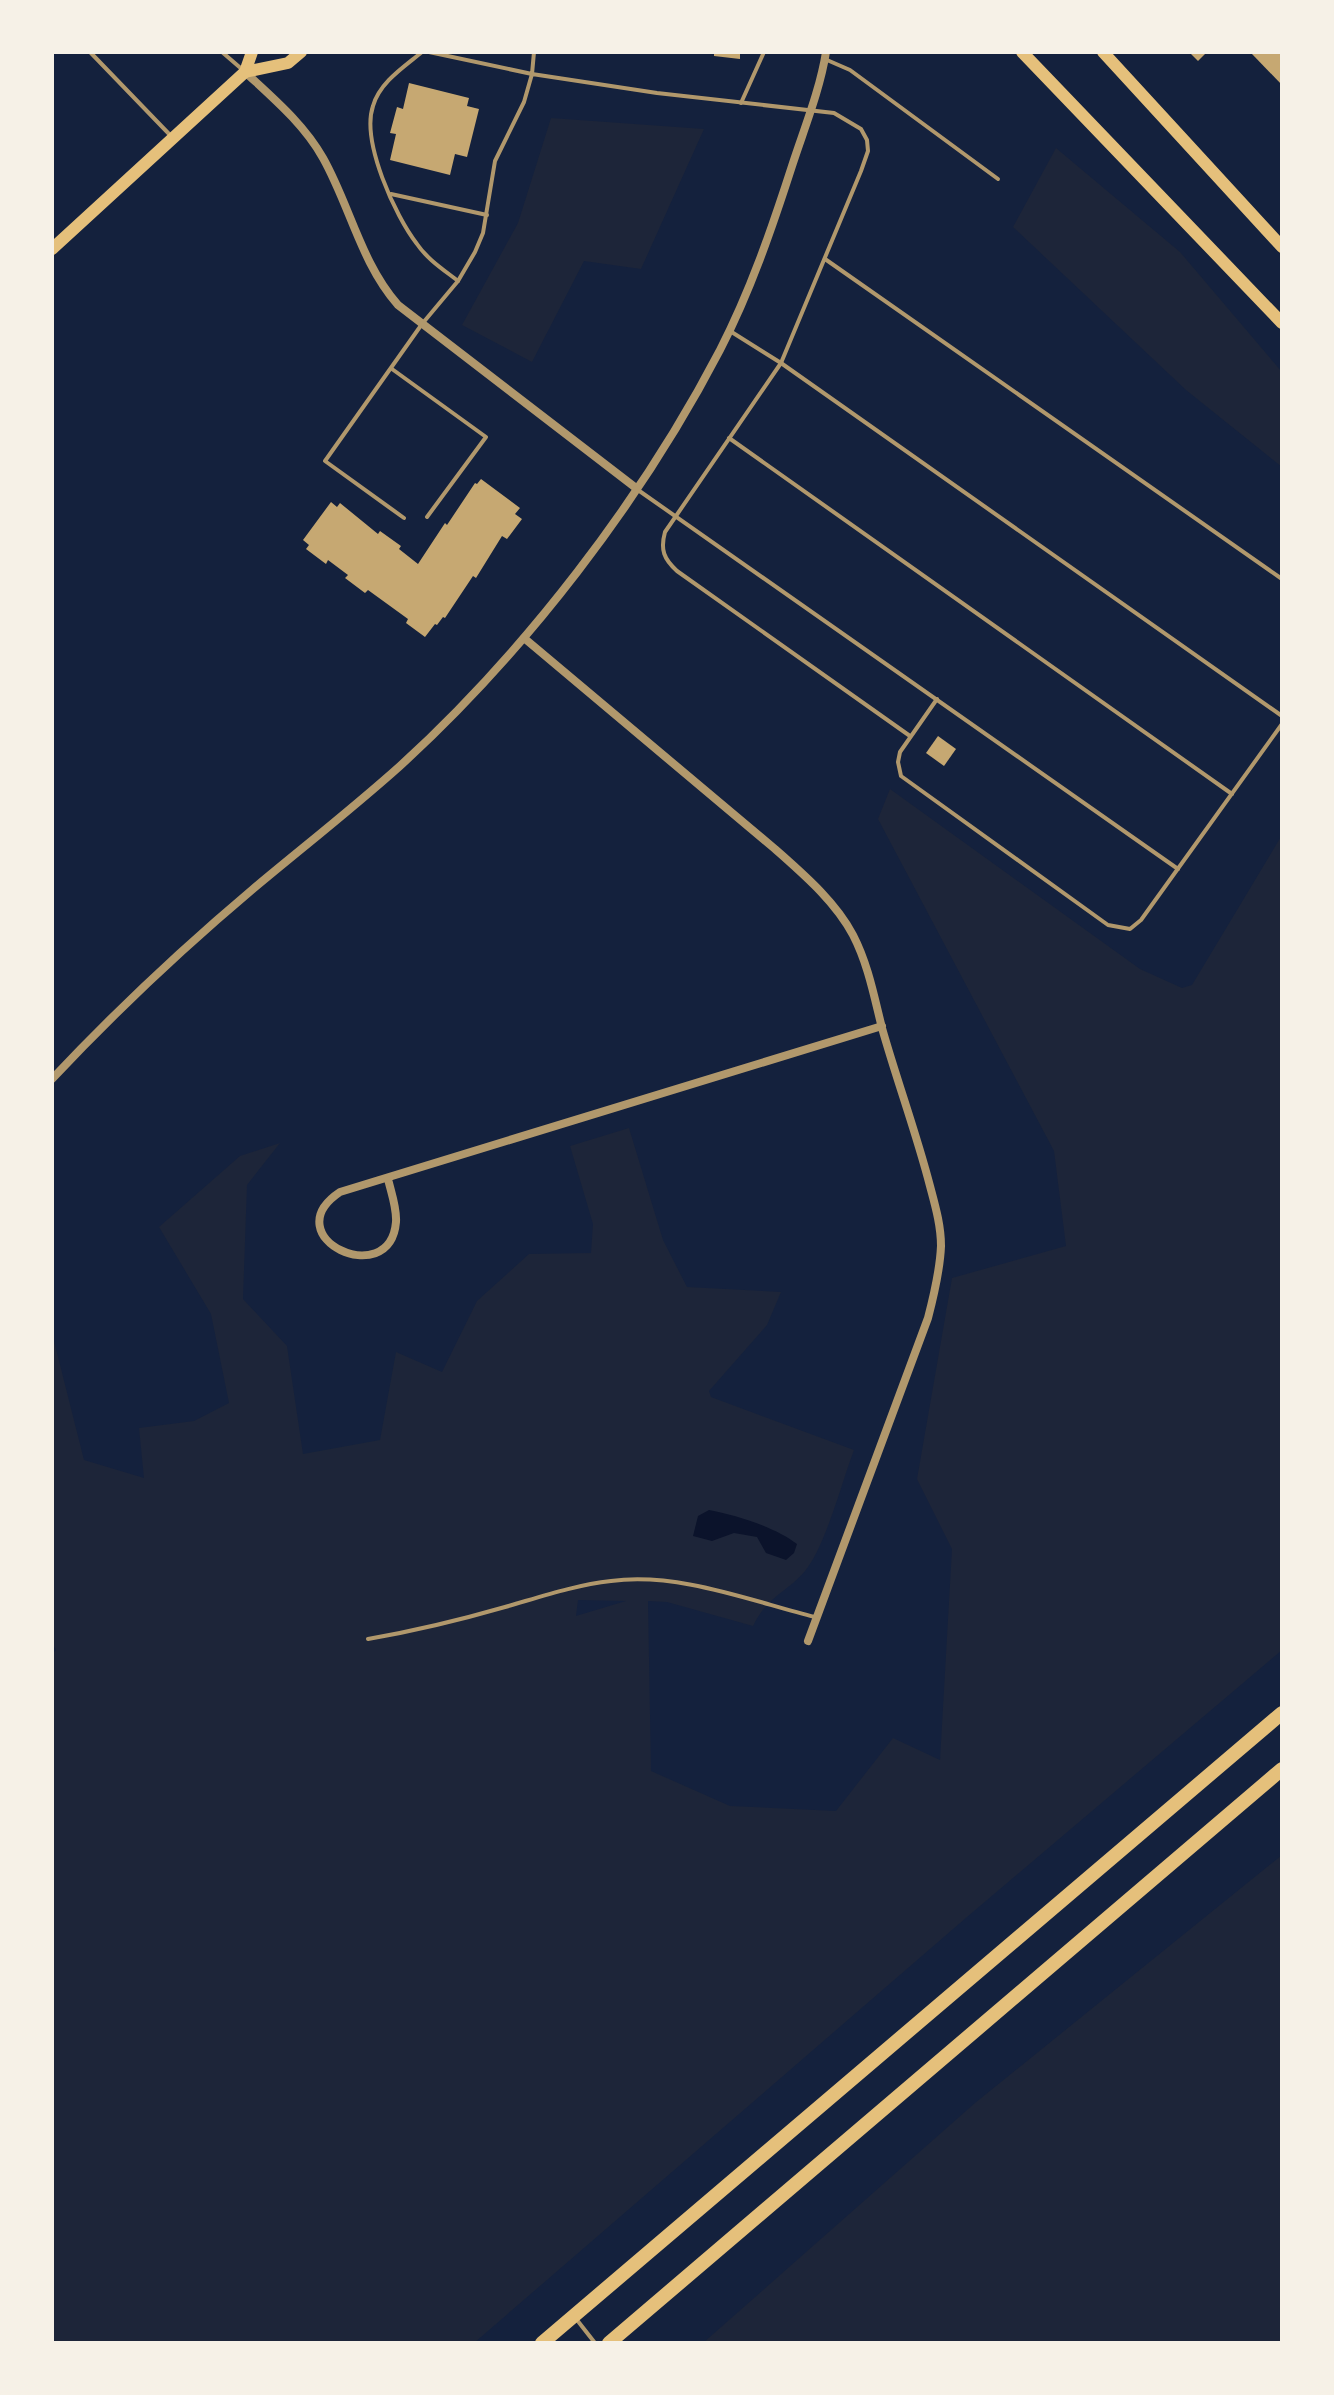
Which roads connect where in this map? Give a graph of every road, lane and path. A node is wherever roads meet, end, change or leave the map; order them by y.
1 (90, 52) edge
2 (222, 52) edge
3 (252, 52) edge
4 (301, 52) edge
5 (422, 52) edge
6 (429, 52) edge
7 (534, 52) edge
8 (764, 52) edge
9 (1022, 52) edge
10 (1103, 52) edge
11 (826, 54) edge
12 (245, 72) junction
13 (532, 74) junction
14 (741, 103) junction
15 (810, 109) junction
16 (173, 138) junction
17 (998, 179) dead end
18 (390, 193) junction
19 (487, 215) junction
20 (1282, 247) edge
21 (52, 249) edge
22 (825, 258) junction
23 (458, 281) junction
24 (1282, 323) edge
25 (422, 324) junction
26 (729, 331) junction
27 (781, 363) junction
28 (392, 369) junction
29 (729, 438) junction
30 (636, 488) junction
31 (677, 515) junction
32 (427, 517) dead end
33 (404, 518) dead end
34 (1282, 579) edge
35 (524, 638) junction
36 (937, 699) junction
37 (1282, 716) edge
38 (1282, 724) edge
39 (910, 736) junction
40 (1232, 794) junction
41 (1178, 869) junction
42 (882, 1026) junction
43 (52, 1079) edge
44 (388, 1179) junction
45 (815, 1617) junction
46 (368, 1639) dead end
47 (808, 1641) dead end
48 (1282, 1713) edge
49 (1282, 1769) edge
50 (574, 2316) junction
51 (542, 2343) edge
52 (595, 2343) edge
53 (609, 2343) edge

1 - 16 lane
2 - 12 lane
3 - 12 main road
4 - 12 main road
5 - 18 lane
6 - 13 lane
7 - 13 lane
8 - 14 lane
9 - 24 main road
10 - 20 main road
11 - 15 street
11 - 17 lane
12 - 16 main road
12 - 25 street
13 - 14 lane
13 - 19 lane
14 - 15 lane
15 - 22 lane
15 - 26 street
16 - 21 main road
18 - 19 lane
18 - 23 lane
19 - 23 lane
22 - 27 lane
22 - 34 lane
23 - 25 lane
25 - 28 lane
25 - 30 street
26 - 27 lane
26 - 30 street
27 - 29 lane
27 - 37 lane
28 - 32 lane
28 - 33 lane
29 - 31 lane
29 - 40 lane
30 - 31 lane
30 - 35 street
31 - 36 lane
31 - 39 lane
35 - 42 street
35 - 43 street
36 - 39 lane
36 - 41 lane
38 - 40 lane
39 - 41 lane
40 - 41 lane
42 - 44 street
42 - 45 street
44 - 44 street
45 - 46 lane
45 - 47 street
48 - 50 highway
49 - 53 highway
50 - 51 highway
50 - 52 lane

